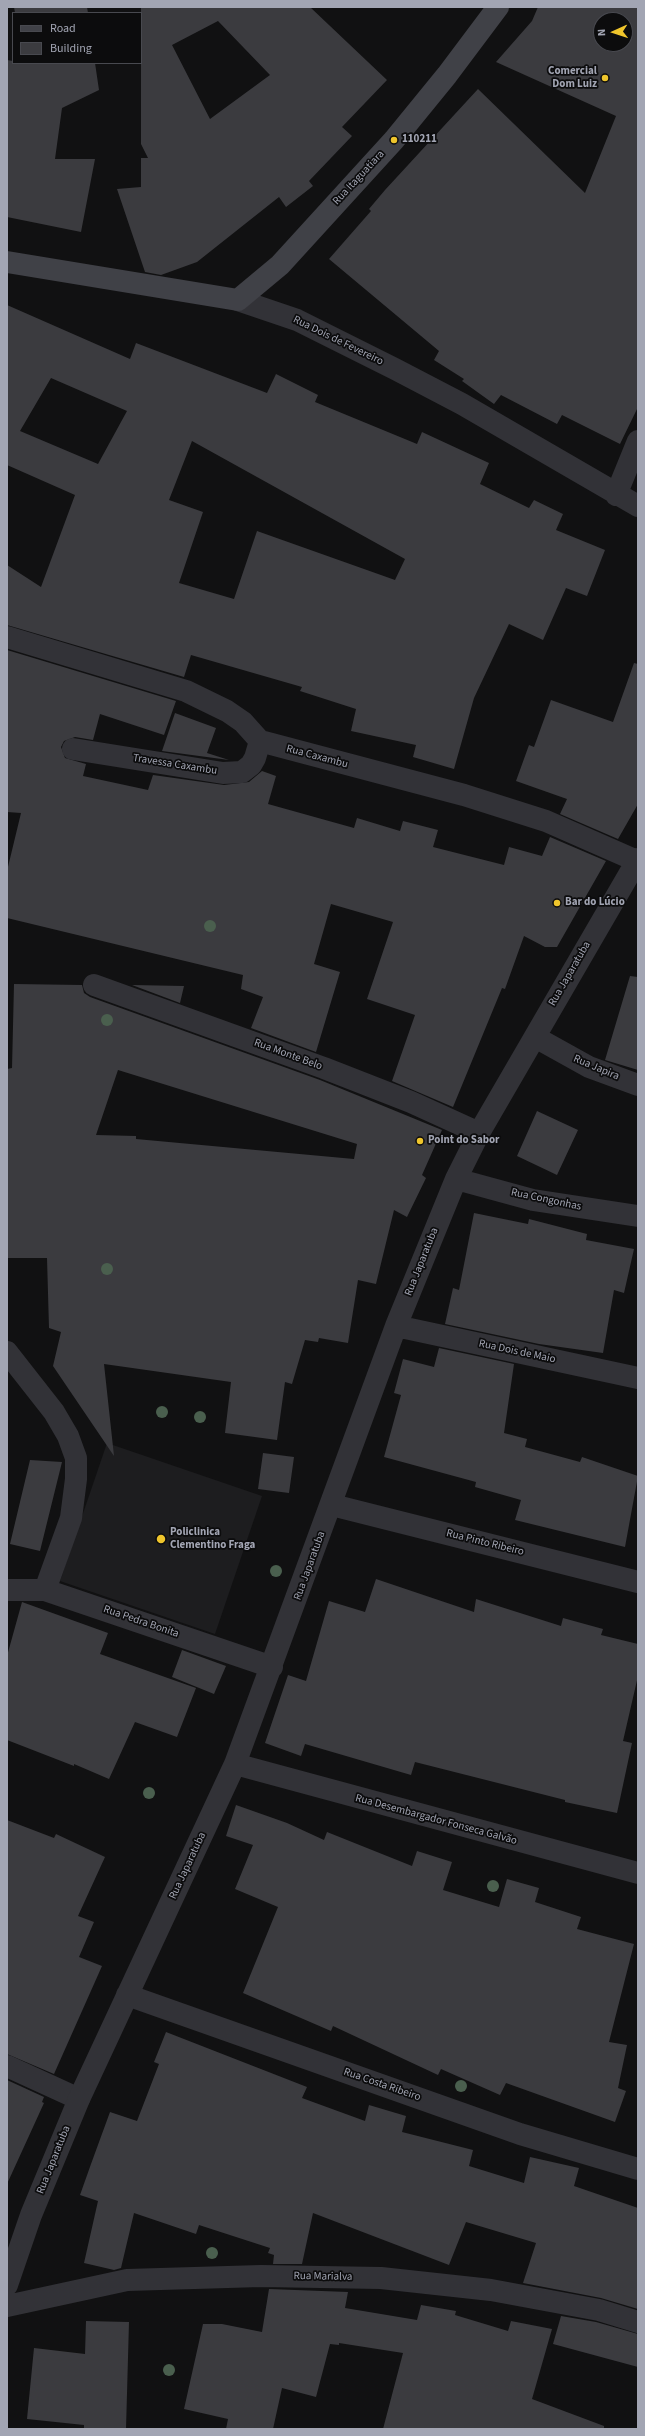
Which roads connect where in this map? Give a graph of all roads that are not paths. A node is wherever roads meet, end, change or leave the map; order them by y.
1 (498, 7) edge
2 (7, 262) edge
3 (238, 300) junction
4 (638, 441) edge
5 (616, 495) junction
6 (638, 506) edge
7 (7, 637) edge
8 (260, 741) junction
9 (73, 749) dead end
10 (637, 860) edge
11 (94, 985) dead end
12 (535, 1036) junction
13 (638, 1085) edge
14 (479, 1133) junction
15 (456, 1178) junction
16 (638, 1216) edge
17 (396, 1326) junction
18 (7, 1352) edge
19 (638, 1378) edge
20 (332, 1505) junction
21 (638, 1582) edge
22 (7, 1590) edge
23 (45, 1590) junction
24 (272, 1667) junction
25 (235, 1764) junction
26 (638, 1874) edge
27 (127, 1995) junction
28 (7, 2066) edge
29 (79, 2099) junction
30 (638, 2169) edge
31 (7, 2285) edge
32 (7, 2306) edge
33 (638, 2322) edge

1 - 3 street, Rua Itaguatiara
2 - 3 street, Rua Dois de Fevereiro
3 - 5 street, Rua Dois de Fevereiro
4 - 5 street
5 - 6 street, Rua Dois de Fevereiro
7 - 8 street
8 - 9 street, Travessa Caxambu
8 - 10 street, Rua Caxambu
10 - 12 street, Rua Japaratuba
11 - 14 street, Rua Monte Belo
12 - 13 street, Rua Japira
12 - 14 street, Rua Japaratuba
14 - 15 street, Rua Japaratuba
15 - 16 street, Rua Congonhas
15 - 17 street, Rua Japaratuba
17 - 19 street, Rua Dois de Maio
17 - 20 street, Rua Japaratuba
18 - 23 street
20 - 21 street, Rua Pinto Ribeiro
20 - 24 street, Rua Japaratuba
22 - 23 street, Rua Pedra Bonita
23 - 24 street, Rua Pedra Bonita
24 - 25 street, Rua Japaratuba
25 - 26 street, Rua Desembargador Fonseca Galvão
25 - 27 street, Rua Japaratuba
27 - 29 street, Rua Japaratuba
27 - 30 street, Rua Costa Ribeiro
28 - 29 street
29 - 31 street, Rua Japaratuba
32 - 33 street, Rua Marialva

